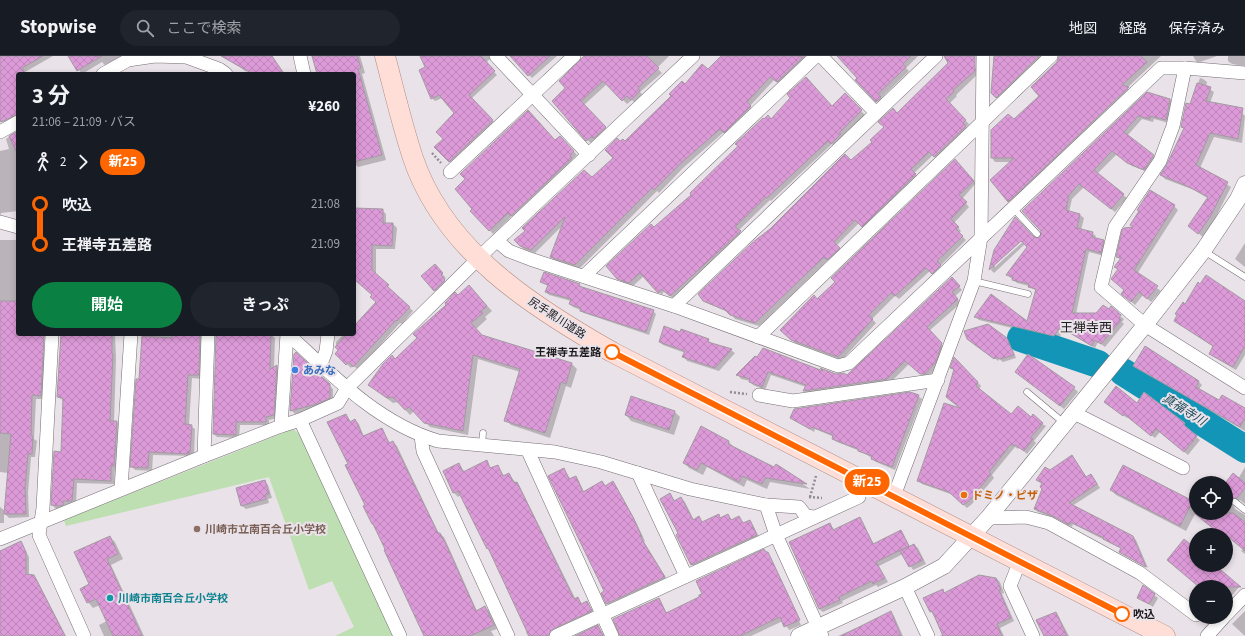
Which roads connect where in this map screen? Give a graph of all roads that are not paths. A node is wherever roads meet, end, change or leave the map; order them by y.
1 (300, 56) edge
2 (385, 56) edge
3 (496, 56) edge
4 (574, 56) edge
5 (694, 56) edge
6 (816, 56) edge
7 (821, 56) edge
8 (936, 56) edge
9 (983, 56) edge
10 (1051, 56) edge
11 (144, 57) edge
12 (1185, 68) junction
13 (107, 72) edge
14 (224, 72) edge
15 (304, 72) edge
16 (1245, 73) edge
17 (532, 95) junction
18 (876, 113) junction
19 (982, 122) junction
20 (16, 123) edge
21 (0, 132) edge
22 (589, 155) junction
23 (450, 172) dead end
24 (1245, 184) edge
25 (1012, 207) junction
26 (0, 222) edge
27 (16, 226) edge
28 (1037, 234) dead end
29 (982, 237) junction
30 (497, 241) junction
31 (1203, 250) junction
32 (480, 259) junction
33 (584, 276) junction
34 (1245, 277) edge
35 (974, 281) junction
36 (1028, 294) dead end
37 (674, 306) junction
38 (1145, 325) junction
39 (52, 336) edge
40 (131, 336) edge
41 (208, 336) edge
42 (288, 336) edge
43 (290, 336) edge
44 (328, 336) edge
45 (758, 337) junction
46 (321, 364) junction
47 (938, 380) junction
48 (347, 388) junction
49 (1245, 388) edge
50 (1027, 392) dead end
51 (759, 395) road end
52 (1070, 418) junction
53 (300, 420) junction
54 (280, 426) junction
55 (421, 436) junction
56 (528, 451) junction
57 (204, 456) junction
58 (1183, 468) dead end
59 (638, 473) junction
60 (122, 489) junction
61 (894, 496) junction
62 (858, 497) dead end
63 (1235, 502) dead end
64 (766, 505) junction
65 (1245, 510) edge
66 (814, 517) junction
67 (988, 518) junction
68 (41, 522) junction
69 (776, 535) junction
70 (972, 536) junction
71 (0, 539) edge
72 (1020, 561) junction
73 (686, 576) junction
74 (905, 587) junction
75 (1245, 595) edge
76 (1233, 607) edge
77 (1189, 610) edge
78 (602, 615) junction
79 (1217, 624) edge
80 (1139, 628) edge
81 (820, 632) edge
82 (1210, 632) edge
83 (84, 636) edge
84 (400, 636) edge
85 (508, 636) edge
86 (556, 636) edge
87 (612, 636) edge
88 (799, 636) edge
89 (928, 636) edge
90 (1033, 636) edge
91 (1165, 636) edge

1 - 15 street
2 - 32 main road, 尻手黒川道路
3 - 17 street
4 - 17 street
5 - 22 street
6 - 33 street
7 - 18 street
8 - 18 street
9 - 19 street
10 - 19 street
11 - 13 street
11 - 14 street
12 - 16 street
12 - 25 street
12 - 38 street
17 - 22 street
17 - 23 street
18 - 37 street
19 - 29 street
19 - 45 street
20 - 21 street
22 - 30 street
24 - 31 street
25 - 28 lane
25 - 29 street
26 - 27 street
29 - 35 street
29 - 45 street
30 - 32 street
30 - 33 street
31 - 34 lane
31 - 38 street
32 - 48 street
32 - 61 main road, 尻手黒川道路
33 - 37 street
35 - 36 lane
35 - 47 street
37 - 45 street
38 - 49 street
38 - 52 street
39 - 68 street
40 - 60 street
41 - 57 street
42 - 54 street
43 - 46 street
44 - 46 street
46 - 48 street
47 - 51 street
47 - 61 street
48 - 53 street
48 - 55 street
50 - 52 lane
52 - 58 street
52 - 67 street
53 - 54 street
53 - 84 street
54 - 57 street
55 - 56 street
55 - 85 street
56 - 59 street
56 - 78 street
57 - 60 street
59 - 64 street
59 - 73 street
60 - 68 street
61 - 70 main road, 尻手黒川道路
62 - 66 street
63 - 65 lane
64 - 66 street
64 - 69 street
66 - 69 street
67 - 70 street
67 - 77 street
68 - 71 street
68 - 83 street
69 - 73 street
69 - 81 street
70 - 72 main road, 尻手黒川道路
70 - 74 street
72 - 80 main road, 尻手黒川道路
72 - 90 street
73 - 78 street
74 - 81 street
74 - 89 street
75 - 76 street
78 - 86 street
78 - 87 street
79 - 82 street
80 - 91 main road, 尻手黒川道路
81 - 88 street

